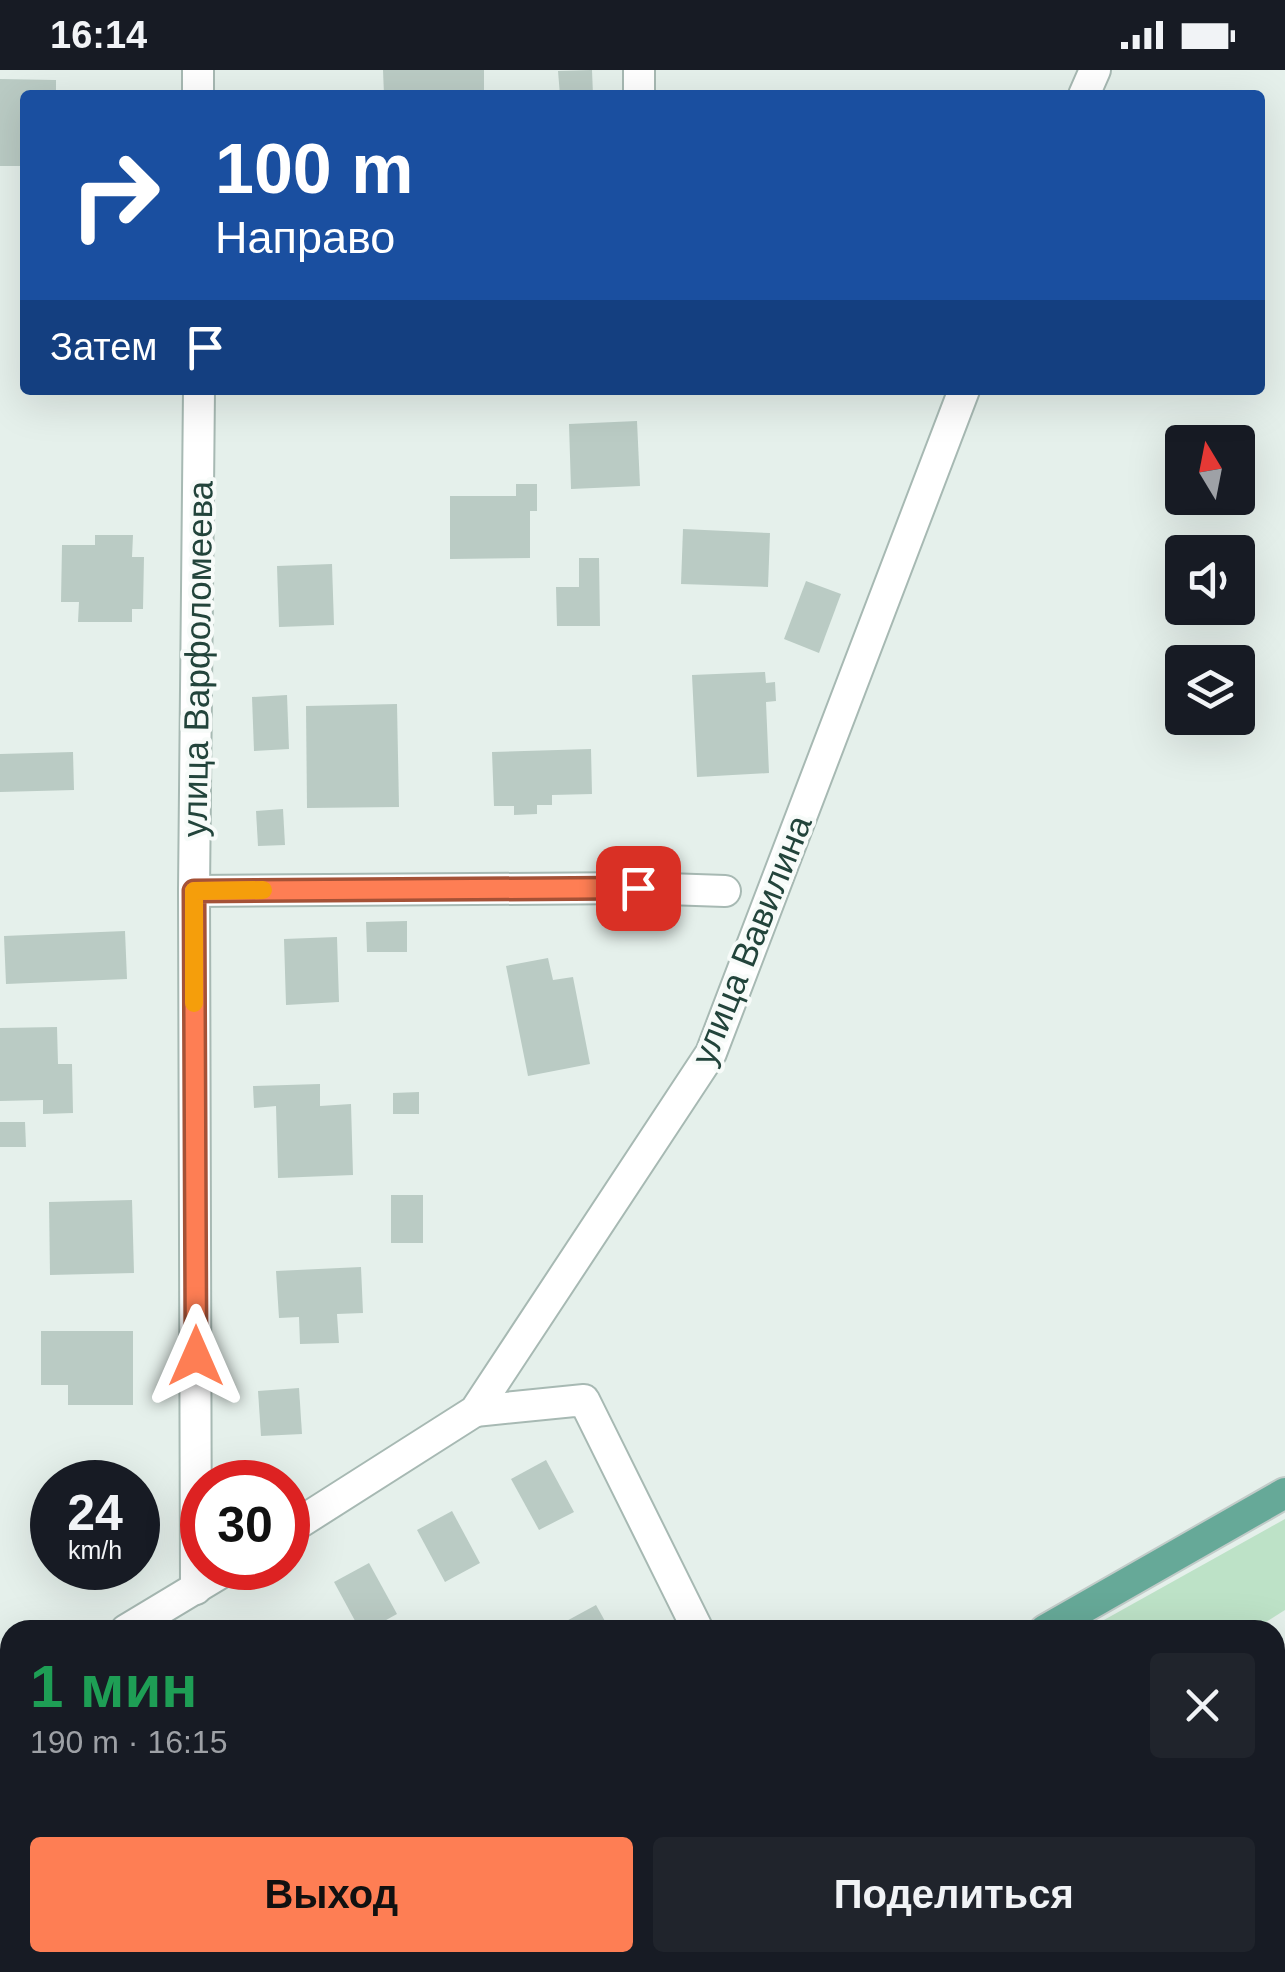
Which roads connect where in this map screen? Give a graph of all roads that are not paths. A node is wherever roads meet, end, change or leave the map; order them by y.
1 (200, 395) edge
2 (962, 395) edge
3 (194, 891) junction
4 (725, 891) dead end
5 (475, 1411) junction
6 (196, 1460) edge
7 (1285, 1492) edge
8 (310, 1516) edge
9 (194, 1590) edge
10 (143, 1620) edge
11 (693, 1620) edge
12 (1062, 1620) edge

1 - 3 street, улица Варфоломеева
2 - 5 street, улица Вавилина
3 - 4 street
3 - 6 street, улица Варфоломеева
5 - 8 street, улица Вавилина
5 - 11 street
7 - 12 main road
9 - 10 street

